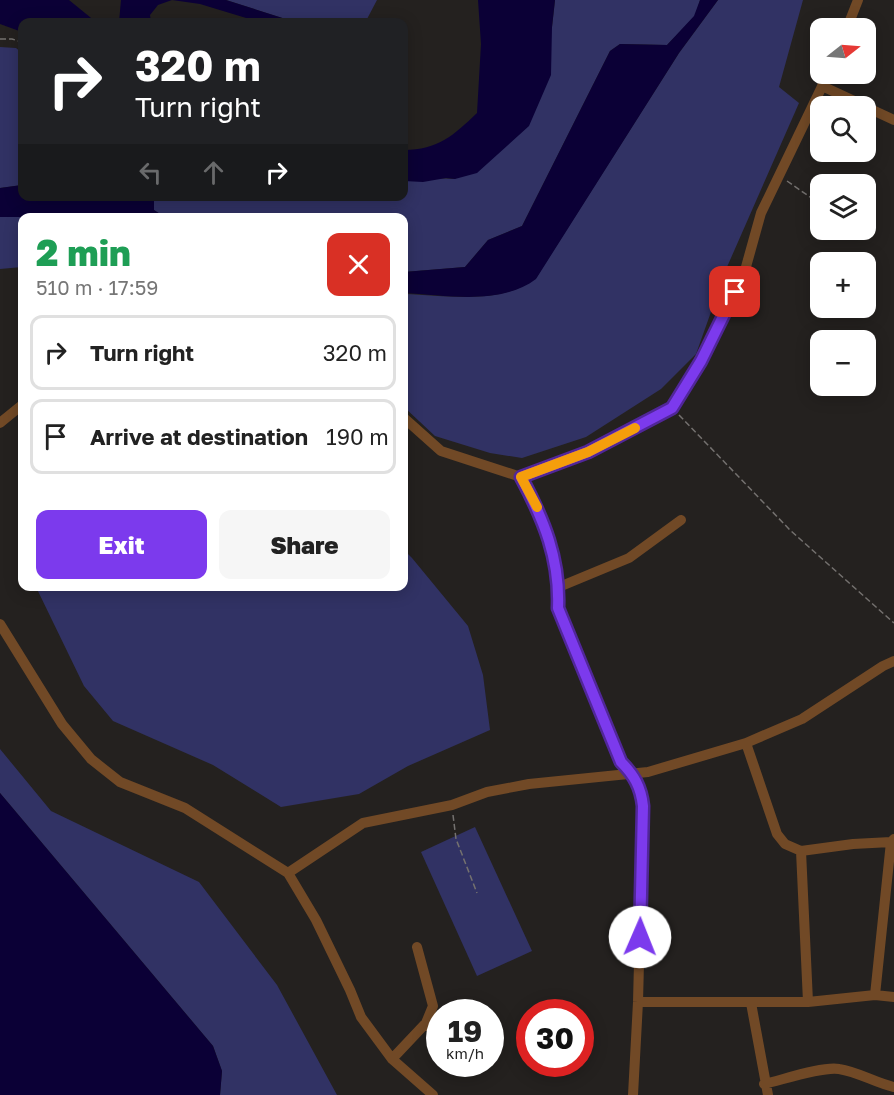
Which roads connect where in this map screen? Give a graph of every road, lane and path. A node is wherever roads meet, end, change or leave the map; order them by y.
1 (858, 0) edge
2 (851, 18) edge
3 (0, 39) edge
4 (18, 41) edge
5 (822, 86) joint
6 (842, 96) edge
7 (876, 112) edge
8 (894, 120) edge
9 (779, 175) junction
10 (810, 197) edge
11 (18, 408) edge
12 (672, 408) junction
13 (408, 422) edge
14 (0, 423) edge
15 (521, 477) junction
16 (681, 520) dead end
17 (559, 587) junction
18 (894, 623) edge
19 (0, 624) edge
20 (894, 662) edge
21 (746, 743) junction
22 (632, 774) junction
23 (452, 805) junction
24 (892, 840) edge
25 (801, 851) junction
26 (288, 873) junction
27 (477, 893) dead end
28 (417, 947) dead end
29 (875, 995) junction
30 (894, 997) edge
31 (431, 999) edge
32 (638, 1002) junction
33 (808, 1002) junction
34 (751, 1003) junction
35 (426, 1023) edge
36 (392, 1059) junction
37 (894, 1087) edge
38 (766, 1090) edge
39 (433, 1095) edge
40 (633, 1095) edge

1 - 2 street
3 - 4 path
5 - 6 street
5 - 9 street
7 - 8 street
9 - 10 path
9 - 12 street
11 - 14 street
12 - 15 street
12 - 18 path
13 - 15 street
15 - 17 street
16 - 17 street
17 - 22 street
19 - 26 street
20 - 21 street
21 - 22 street
21 - 25 street
22 - 23 street
22 - 32 street
23 - 26 street
23 - 27 path
24 - 25 street
24 - 29 street
25 - 33 street
26 - 36 street
28 - 31 street
29 - 30 street
29 - 33 street
32 - 34 street
32 - 40 street
33 - 34 street
34 - 38 street
35 - 36 street
36 - 39 street
37 - 38 street

